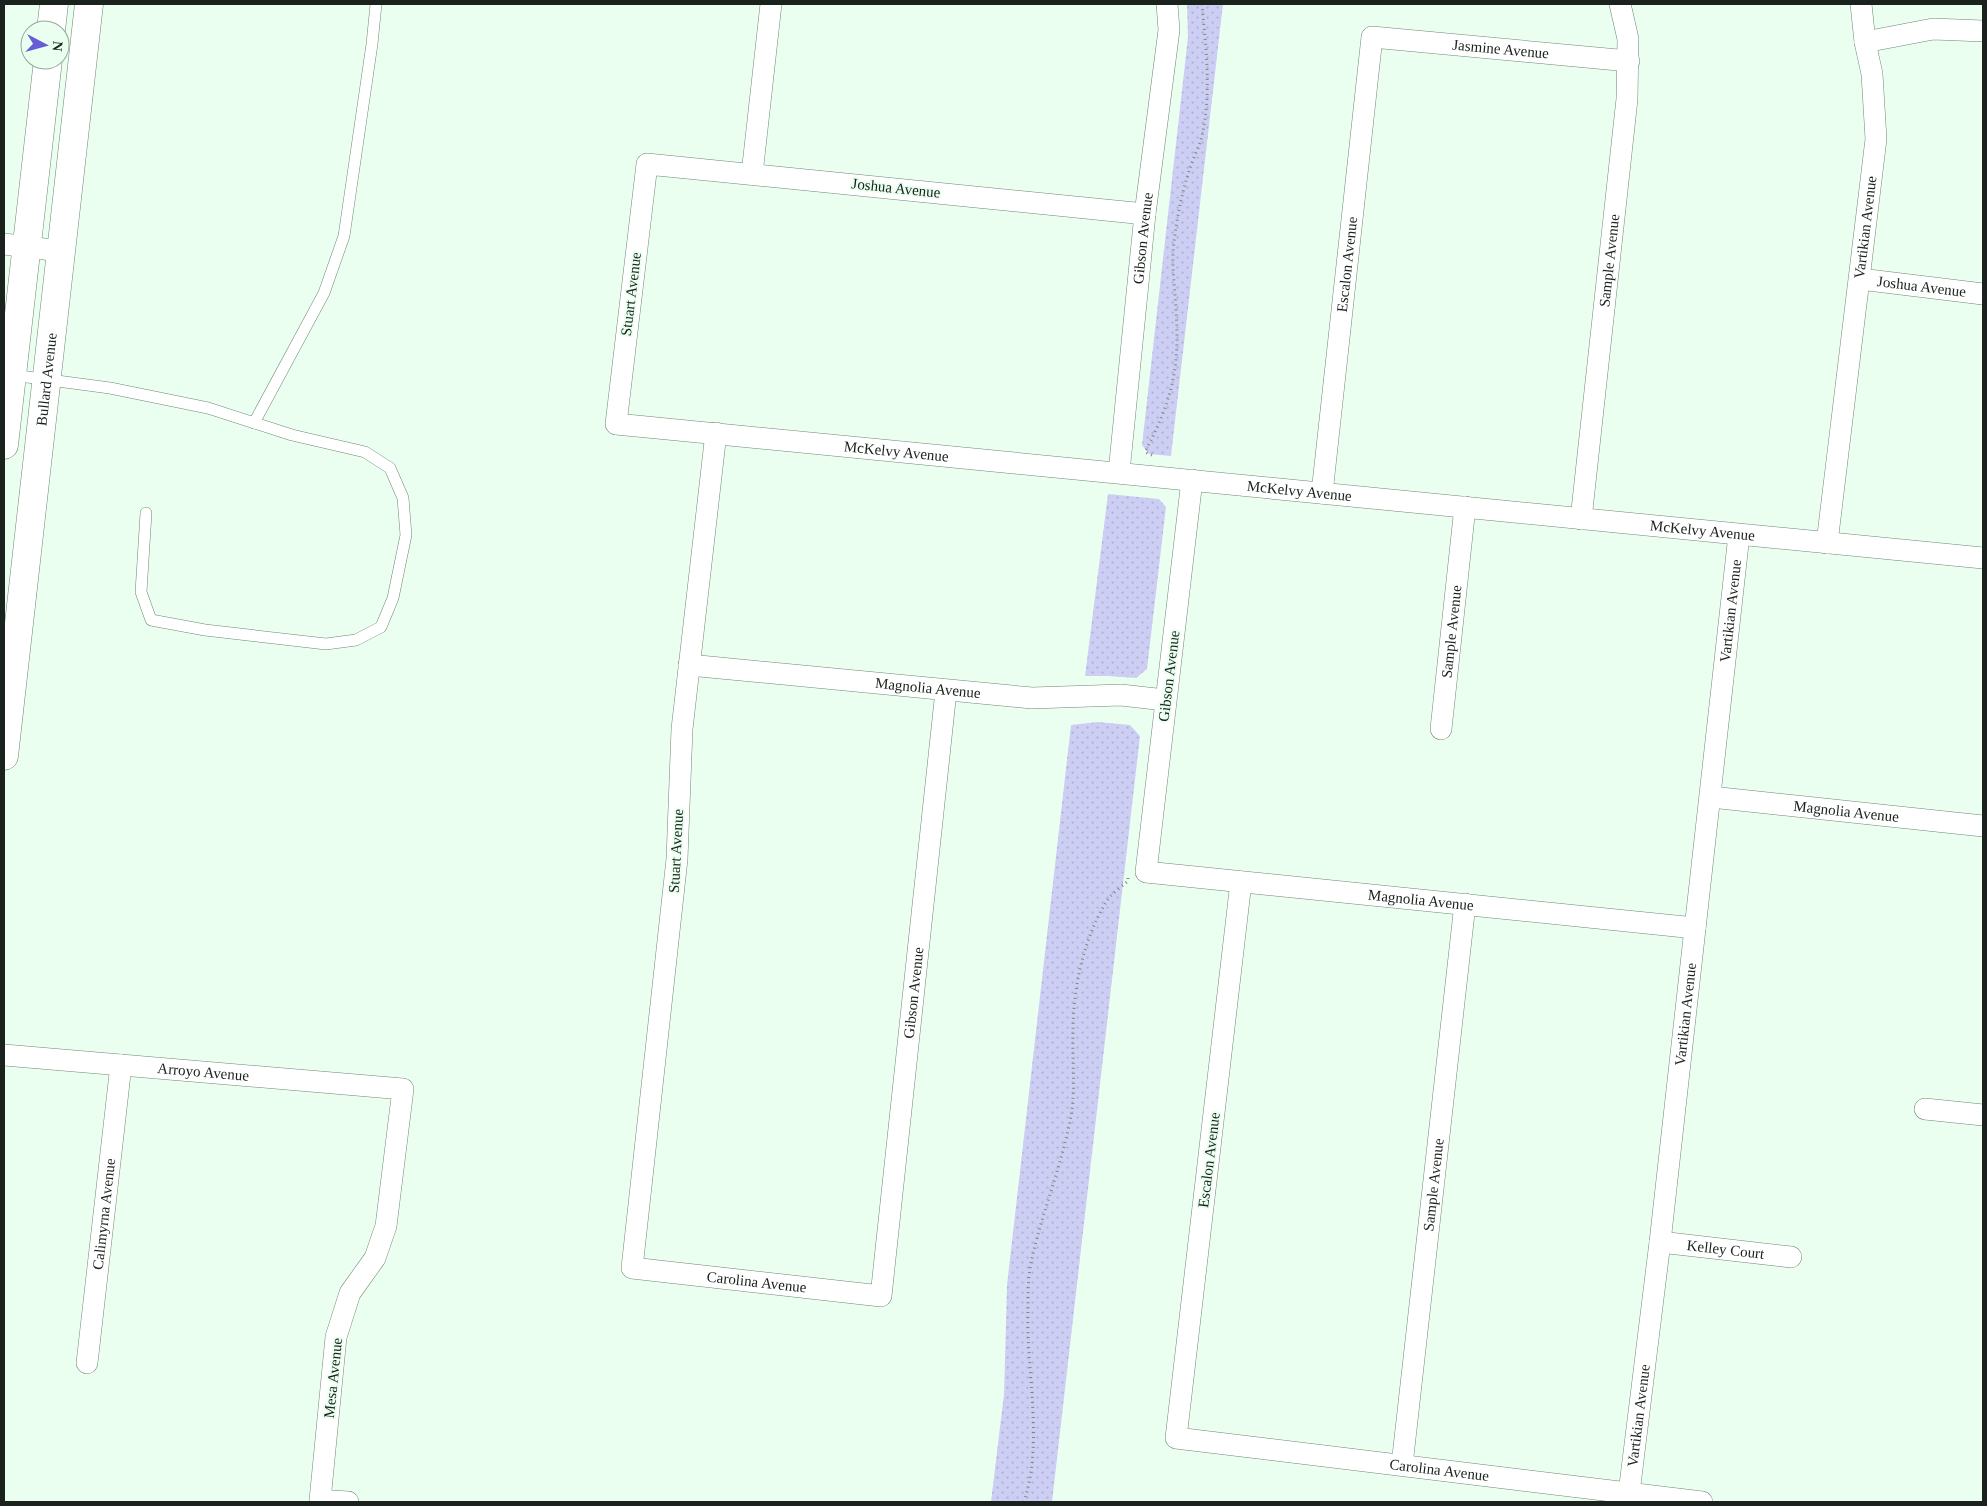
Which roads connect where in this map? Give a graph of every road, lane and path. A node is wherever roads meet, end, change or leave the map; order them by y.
1 (54, 4) edge
2 (89, 4) edge
3 (376, 4) edge
4 (771, 4) edge
5 (1167, 4) edge
6 (1202, 4) edge
7 (1620, 4) edge
8 (1861, 4) edge
9 (52, 20) edge
10 (1983, 31) edge
11 (1372, 37) joint
12 (1865, 42) junction
13 (1629, 61) junction
14 (46, 70) edge
15 (647, 164) joint
16 (752, 174) junction
17 (1145, 214) junction
18 (15, 245) edge
19 (60, 251) junction
20 (1860, 279) junction
21 (1983, 294) edge
22 (12, 375) junction
23 (47, 378) junction
24 (254, 423) junction
25 (616, 424) joint
26 (716, 433) junction
27 (4, 445) edge
28 (1155, 456) dead end
29 (1118, 472) junction
30 (1192, 480) junction
31 (1322, 493) junction
32 (1465, 506) junction
33 (146, 513) dead end
34 (1581, 519) junction
35 (1739, 534) junction
36 (1827, 542) junction
37 (1983, 558) edge
38 (689, 665) junction
39 (946, 691) junction
40 (1165, 700) junction
41 (1442, 729) dead end
42 (4, 756) edge
43 (1711, 797) junction
44 (1983, 826) edge
45 (1138, 871) junction
46 (1241, 882) junction
47 (1465, 904) junction
48 (1695, 928) junction
49 (4, 1055) edge
50 (121, 1065) junction
51 (403, 1089) joint
52 (1924, 1109) dead end
53 (1983, 1115) edge
54 (1660, 1242) junction
55 (1791, 1257) dead end
56 (632, 1268) joint
57 (881, 1296) joint
58 (87, 1363) dead end
59 (1176, 1438) joint
60 (1402, 1465) junction
61 (1629, 1494) junction
62 (348, 1502) edge
63 (1024, 1502) edge
64 (1702, 1502) edge

1 - 9 main road
2 - 19 main road, Bullard Avenue
3 - 24 lane
4 - 16 street
5 - 17 street, Gibson Avenue
6 - 28 path
7 - 13 street, Sample Avenue
8 - 12 street, Vartikian Avenue
10 - 12 street
11 - 13 street, Jasmine Avenue
11 - 31 street, Escalon Avenue
12 - 20 street, Vartikian Avenue
13 - 34 street, Sample Avenue
14 - 18 main road
15 - 16 street, Joshua Avenue
15 - 25 street, Stuart Avenue
16 - 17 street, Joshua Avenue
17 - 29 street, Gibson Avenue
18 - 19 street
18 - 22 main road
19 - 23 main road, Bullard Avenue
20 - 21 street, Joshua Avenue
20 - 36 street, Vartikian Avenue
22 - 23 lane
22 - 27 main road
23 - 24 lane
23 - 42 main road, Bullard Avenue
24 - 33 lane
25 - 26 street, McKelvy Avenue
26 - 29 street, McKelvy Avenue
26 - 38 street, Stuart Avenue
29 - 30 street, McKelvy Avenue
30 - 31 street, McKelvy Avenue
30 - 40 street, Gibson Avenue
31 - 32 street, McKelvy Avenue
32 - 34 street, McKelvy Avenue
32 - 41 street, Sample Avenue
34 - 35 street, McKelvy Avenue
35 - 36 street, McKelvy Avenue
35 - 43 street, Vartikian Avenue
36 - 37 street, McKelvy Avenue
38 - 39 street, Magnolia Avenue
38 - 56 street, Stuart Avenue
39 - 40 street, Magnolia Avenue
39 - 57 street, Gibson Avenue
40 - 45 street, Gibson Avenue
43 - 44 street, Magnolia Avenue
43 - 48 street, Vartikian Avenue
45 - 46 street, Magnolia Avenue
45 - 63 path
46 - 47 street, Magnolia Avenue
46 - 59 street, Escalon Avenue
47 - 48 street, Magnolia Avenue
47 - 60 street, Sample Avenue
48 - 54 street, Vartikian Avenue
49 - 50 street, Arroyo Avenue
50 - 51 street, Arroyo Avenue
50 - 58 street, Calimyrna Avenue
51 - 62 street, Mesa Avenue
52 - 53 street
54 - 55 street, Kelley Court
54 - 61 street, Vartikian Avenue
56 - 57 street, Carolina Avenue
59 - 60 street, Carolina Avenue
60 - 61 street, Carolina Avenue
61 - 64 street, Carolina Avenue

